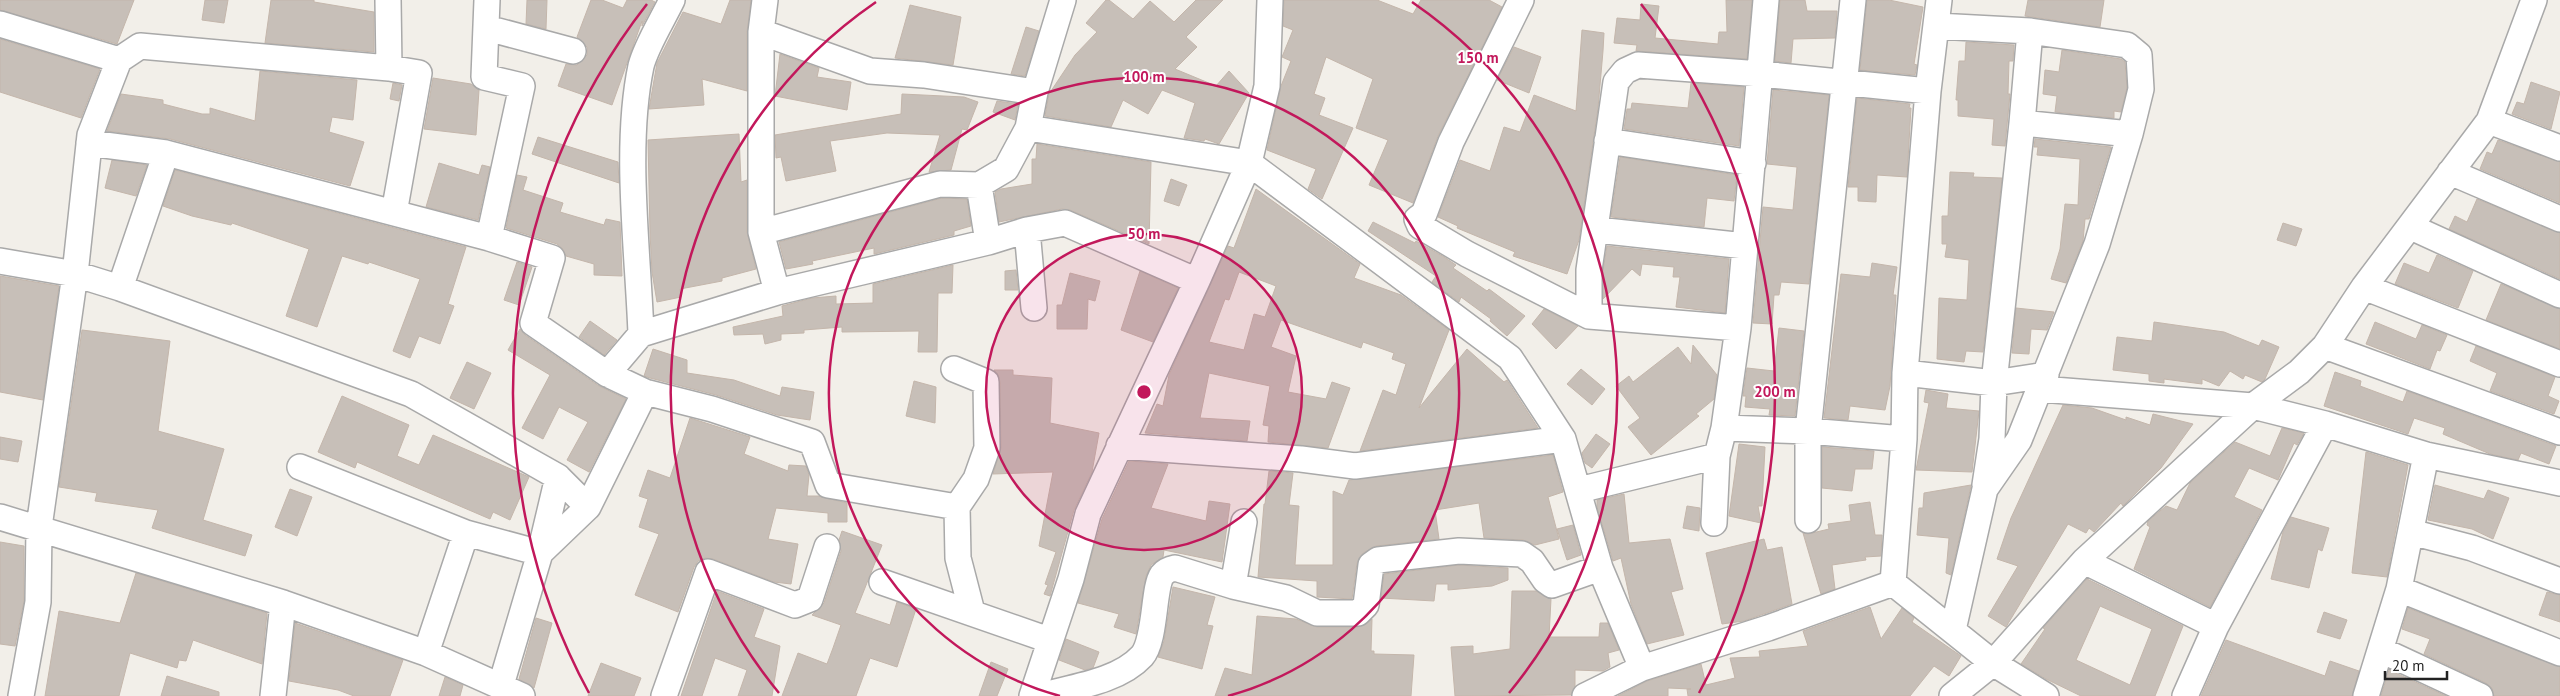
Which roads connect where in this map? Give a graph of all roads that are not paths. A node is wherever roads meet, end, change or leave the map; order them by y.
1 (388, 0) edge
2 (487, 0) edge
3 (672, 0) edge
4 (765, 0) edge
5 (1063, 0) edge
6 (1270, 0) edge
7 (1521, 0) edge
8 (1766, 0) edge
9 (1853, 0) edge
10 (1939, 0) edge
11 (2534, 0) edge
12 (0, 24) edge
13 (1937, 26) junction
14 (487, 28) junction
15 (2030, 31) junction
16 (761, 32) junction
17 (573, 51) dead end
18 (119, 60) junction
19 (389, 68) junction
20 (1761, 74) junction
21 (1845, 82) junction
22 (1928, 91) junction
23 (1035, 92) junction
24 (2489, 121) junction
25 (2022, 123) junction
26 (1028, 128) junction
27 (2130, 134) junction
28 (1607, 141) junction
29 (89, 143) junction
30 (2560, 148) edge
31 (166, 153) junction
32 (1249, 163) junction
33 (1753, 163) junction
34 (2450, 172) junction
35 (979, 185) junction
36 (394, 213) junction
37 (2560, 219) edge
38 (2410, 227) junction
39 (1027, 230) junction
40 (1597, 230) junction
41 (761, 232) junction
42 (489, 238) junction
43 (988, 242) junction
44 (1745, 246) junction
45 (0, 261) edge
46 (75, 274) junction
47 (1197, 281) junction
48 (2364, 287) junction
49 (120, 288) junction
50 (777, 292) junction
51 (2560, 295) edge
52 (1034, 308) dead end
53 (1589, 316) junction
54 (1738, 328) junction
55 (641, 334) junction
56 (2326, 346) junction
57 (2560, 364) edge
58 (954, 369) dead end
59 (1905, 373) junction
60 (608, 374) junction
61 (1994, 383) junction
62 (2051, 386) junction
63 (645, 392) junction
64 (2253, 406) junction
65 (2325, 424) junction
66 (1724, 428) junction
67 (1808, 431) junction
68 (2560, 432) edge
69 (1563, 439) junction
70 (1904, 439) junction
71 (1119, 446) junction
72 (2426, 455) junction
73 (1717, 456) junction
74 (300, 467) dead end
75 (558, 477) junction
76 (2560, 483) edge
77 (1985, 489) junction
78 (1579, 490) junction
79 (588, 506) junction
80 (957, 508) junction
81 (0, 517) edge
82 (1808, 520) dead end
83 (1244, 522) dead end
84 (1714, 523) dead end
85 (40, 527) junction
86 (2411, 532) junction
87 (466, 533) junction
88 (827, 547) dead end
89 (540, 553) junction
90 (2084, 561) junction
91 (1600, 568) junction
92 (882, 582) dead end
93 (2560, 582) edge
94 (1893, 583) junction
95 (1233, 586) junction
96 (2399, 589) junction
97 (283, 603) junction
98 (972, 612) junction
99 (2216, 626) junction
100 (1953, 630) junction
101 (1049, 640) junction
102 (2381, 650) junction
103 (426, 653) junction
104 (2560, 653) edge
105 (1993, 664) junction
106 (1642, 668) junction
107 (511, 691) edge
108 (20, 696) edge
109 (273, 696) edge
110 (664, 696) edge
111 (1032, 696) edge
112 (1040, 696) edge
113 (1585, 696) edge
114 (1952, 696) edge
115 (2046, 696) edge
116 (2185, 696) edge
117 (2366, 696) edge
118 (2480, 696) edge

1 - 19 street
2 - 14 street
3 - 55 street
4 - 16 street
5 - 23 street
6 - 32 street
7 - 53 street
8 - 20 street
9 - 21 street
10 - 13 street
11 - 24 street
12 - 18 street
13 - 15 street
13 - 22 street
14 - 17 street
14 - 42 street
15 - 25 street
15 - 27 street
16 - 23 street
16 - 41 street
18 - 19 street
18 - 29 street
19 - 36 street
20 - 21 street
20 - 28 street
20 - 33 street
21 - 22 street
21 - 67 street
22 - 59 street
23 - 26 street
24 - 30 street
24 - 34 street
25 - 27 street
25 - 61 street
26 - 32 street
26 - 35 street
27 - 62 street
28 - 33 street
28 - 40 street
29 - 31 street
29 - 46 street
31 - 36 street
31 - 49 street
32 - 47 street
32 - 69 street
33 - 44 street
34 - 37 street
34 - 38 street
35 - 41 street
35 - 43 street
36 - 42 street
38 - 48 street
38 - 51 street
39 - 43 street
39 - 47 street
39 - 52 street
40 - 44 street
40 - 53 street
41 - 50 street
42 - 60 street
43 - 50 street
44 - 54 street
45 - 46 street
46 - 49 street
46 - 85 street
47 - 71 street
48 - 56 street
48 - 57 street
49 - 75 street
50 - 55 street
53 - 54 street
54 - 66 street
55 - 60 street
56 - 64 street
56 - 68 street
58 - 80 street
59 - 61 street
59 - 70 street
60 - 63 street
61 - 62 street
61 - 77 street
62 - 64 street
62 - 77 street
63 - 79 street
63 - 80 street
64 - 65 street
64 - 90 street
65 - 72 street
65 - 99 street
66 - 67 street
66 - 73 street
67 - 70 street
67 - 82 street
69 - 71 street
69 - 78 street
70 - 94 street
71 - 101 street
72 - 76 street
72 - 86 street
73 - 78 street
73 - 84 street
74 - 87 street
75 - 79 street
75 - 89 street
77 - 100 street
78 - 91 street
79 - 89 street
80 - 98 street
81 - 85 street
83 - 95 street
85 - 97 street
85 - 108 street
86 - 93 street
86 - 96 street
87 - 89 street
87 - 103 street
88 - 110 street
89 - 107 street
90 - 99 street
90 - 105 street
91 - 95 street
91 - 106 street
92 - 98 street
94 - 100 street
94 - 106 street
95 - 112 street
96 - 102 street
96 - 104 street
97 - 103 street
97 - 109 street
98 - 101 street
99 - 116 street
100 - 105 street
101 - 111 street
102 - 117 street
102 - 118 street
103 - 107 street
105 - 114 street
105 - 115 street
106 - 113 street

